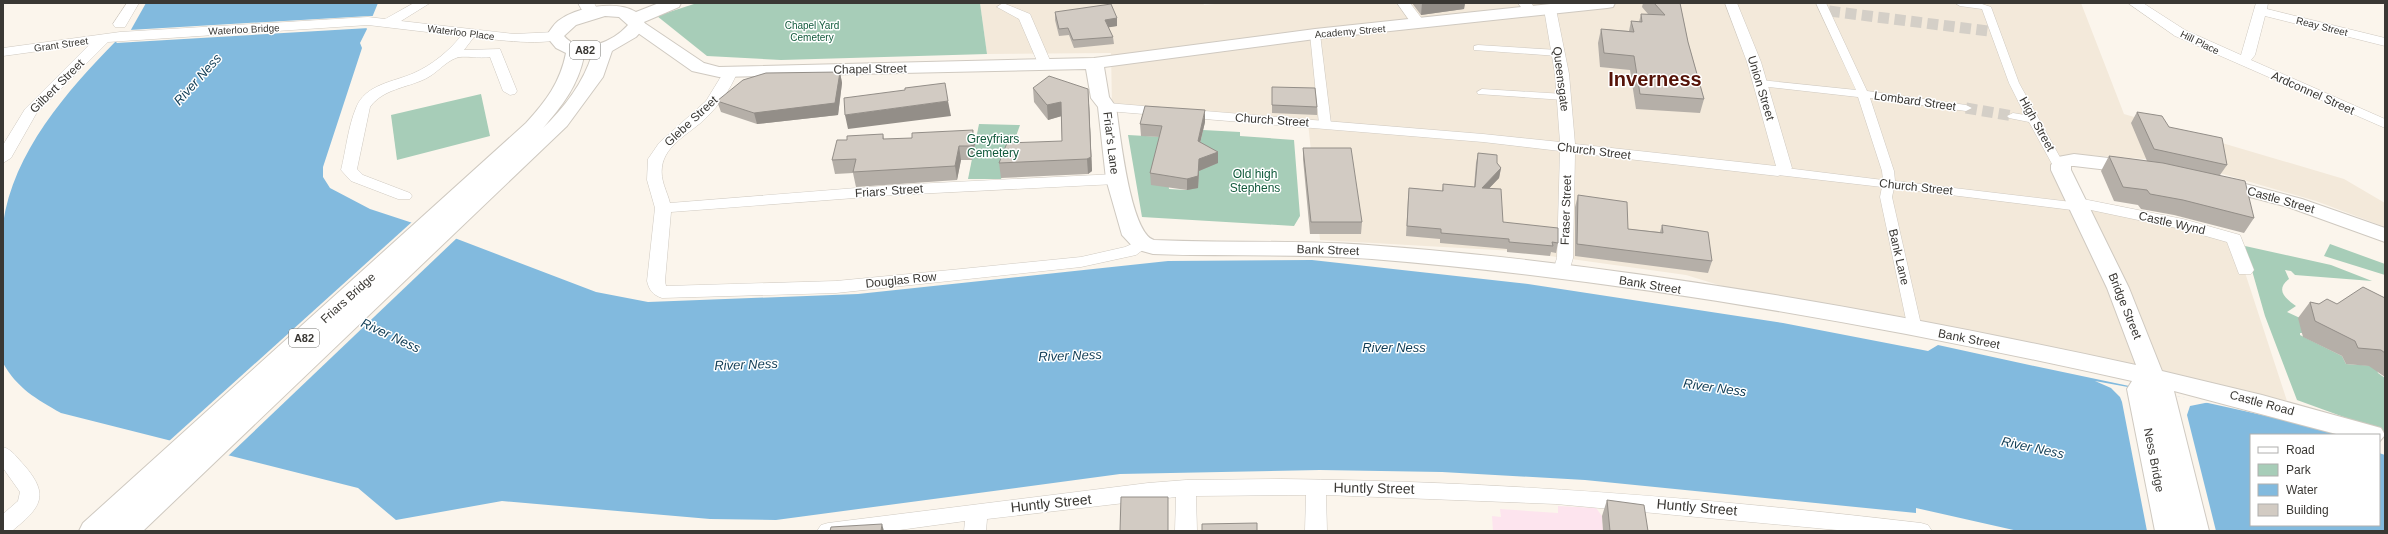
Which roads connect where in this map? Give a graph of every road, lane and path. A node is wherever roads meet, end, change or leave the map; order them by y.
1 (133, 3) edge
2 (424, 3) edge
3 (643, 3) edge
4 (673, 3) edge
5 (1403, 3) edge
6 (1607, 3) edge
7 (1731, 3) edge
8 (1960, 3) edge
9 (2134, 3) edge
10 (1986, 5) edge
11 (1003, 7) dead end
12 (1528, 7) edge
13 (2260, 7) edge
14 (589, 8) edge
15 (1825, 8) edge
16 (1550, 9) junction
17 (630, 19) junction
18 (368, 21) joint
19 (389, 22) junction
20 (1419, 24) junction
21 (120, 30) junction
22 (471, 33) junction
23 (1315, 34) junction
24 (555, 36) junction
25 (103, 39) junction
26 (654, 39) junction
27 (2385, 42) edge
28 (612, 44) junction
29 (1478, 48) dead end
30 (576, 50) junction
31 (3, 52) edge
32 (454, 53) junction
33 (1558, 53) junction
34 (1094, 62) junction
35 (2242, 62) junction
36 (1049, 65) junction
37 (730, 73) junction
38 (1760, 83) junction
39 (510, 91) dead end
40 (1482, 92) dead end
41 (1863, 94) junction
42 (1564, 97) junction
43 (1104, 103) junction
44 (1966, 108) tunnel mouth
45 (2013, 116) tunnel mouth
46 (2032, 119) junction
47 (1324, 124) junction
48 (2385, 124) edge
49 (1568, 148) junction
50 (3, 158) edge
51 (2061, 170) junction
52 (2155, 170) edge
53 (1778, 171) junction
54 (1116, 179) junction
55 (2204, 180) edge
56 (1888, 184) junction
57 (404, 196) dead end
58 (2079, 205) junction
59 (663, 208) junction
60 (451, 214) junction
61 (2385, 235) edge
62 (2095, 238) joint
63 (1143, 244) junction
64 (2245, 270) dead end
65 (1562, 271) junction
66 (657, 288) joint
67 (1915, 329) junction
68 (2151, 386) junction
69 (2369, 434) edge
70 (3, 455) edge
71 (177, 468) junction
72 (1316, 487) junction
73 (1186, 488) junction
74 (976, 521) edge
75 (3, 526) edge
76 (93, 531) edge
77 (125, 531) edge
78 (828, 531) edge
79 (1186, 531) edge
80 (1316, 531) edge
81 (1921, 531) edge
82 (2169, 531) edge
83 (2195, 531) edge

1 - 21 street
2 - 19 street
3 - 17 main road, A82
4 - 17 main road, A82
5 - 20 street
6 - 16 main road, Academy Street
7 - 38 street, Union Street
8 - 10 street
9 - 35 street, Hill Place
10 - 46 street, High Street
11 - 36 street
12 - 16 main road, Academy Street
12 - 20 main road, Academy Street
13 - 27 street, Reay Street
13 - 35 street
14 - 17 main road, A82
14 - 24 main road, A82
15 - 41 street, Bank Lane
16 - 33 street, Queensgate
17 - 26 main road, Chapel Street
17 - 28 main road, A82
18 - 19 street, Waterloo Place
18 - 21 street, Waterloo Bridge
19 - 22 street, Waterloo Place
20 - 23 main road, Academy Street
21 - 25 street, Grant Street
22 - 24 street, Waterloo Place
22 - 32 street
23 - 34 main road, Academy Street
23 - 47 street
24 - 30 main road, A82
25 - 31 street, Grant Street
25 - 50 street, Gilbert Street
26 - 28 main road
26 - 37 main road, Chapel Street
28 - 30 main road, A82
28 - 60 main road, A82
29 - 33 street
30 - 60 main road, A82
32 - 39 street
32 - 57 street
33 - 42 street, Queensgate
34 - 36 main road, Chapel Street
34 - 43 main road, Friar's Lane
35 - 48 street, Ardconnel Street
36 - 37 main road, Chapel Street
36 - 43 main road
37 - 59 street, Glebe Street
38 - 41 street, Lombard Street
38 - 53 street, Union Street
40 - 42 street
41 - 44 street, Lombard Street
41 - 56 street, Bank Lane
42 - 49 street, Queensgate
43 - 47 street, Church Street
43 - 54 main road, Friar's Lane
45 - 46 street
46 - 51 street, High Street
47 - 49 street, Church Street
49 - 53 street, Church Street
49 - 65 street, Fraser Street
51 - 52 main road
51 - 58 main road, High Street
53 - 56 street, Church Street
54 - 59 street, Friars' Street
54 - 63 main road, Friar's Lane
55 - 61 main road, Castle Street
56 - 58 street, Church Street
56 - 67 street, Bank Lane
58 - 62 main road, High Street
58 - 64 street, Castle Wynd
59 - 66 street, Glebe Street
60 - 71 main road, Friars Bridge / A82
62 - 68 main road, Bridge Street
63 - 65 main road, Bank Street
63 - 66 street, Douglas Row
65 - 67 main road, Bank Street
67 - 68 main road, Bank Street
68 - 69 main road, Castle Road
68 - 82 main road, Ness Bridge
68 - 83 main road, Ness Bridge
70 - 75 street
71 - 76 main road, A82
71 - 77 main road, A82
72 - 73 street, Huntly Street
72 - 80 street
72 - 81 street, Huntly Street
73 - 74 street, Huntly Street
73 - 79 street
74 - 78 street, Huntly Street

